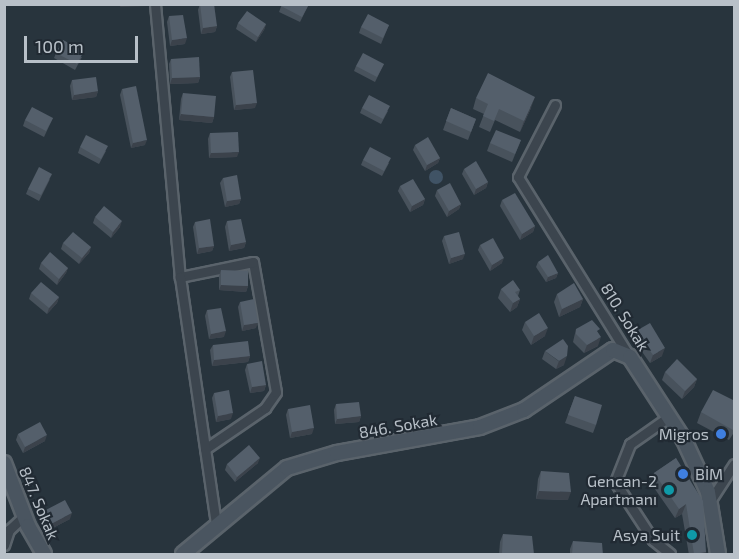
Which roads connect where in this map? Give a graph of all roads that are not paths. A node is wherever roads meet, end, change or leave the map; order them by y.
1 (155, 4) edge
2 (555, 105) dead end
3 (180, 277) junction
4 (630, 357) junction
5 (670, 416) junction
6 (205, 449) junction
7 (4, 463) edge
8 (735, 464) edge
9 (710, 501) junction
10 (24, 516) junction
11 (216, 525) junction
12 (4, 545) edge
13 (44, 555) edge
14 (183, 555) edge
15 (670, 555) edge
16 (718, 555) edge

1 - 3 street
2 - 4 street, 810. Sokak
3 - 6 street
3 - 6 street
4 - 5 street, 810. Sokak
4 - 11 street, 846. Sokak
5 - 9 street, 810. Sokak
5 - 15 street
6 - 11 street
7 - 10 street, 847. Sokak
8 - 9 street
9 - 16 street, 810. Sokak
10 - 12 street
10 - 13 street, 847. Sokak
11 - 14 street, 846. Sokak

